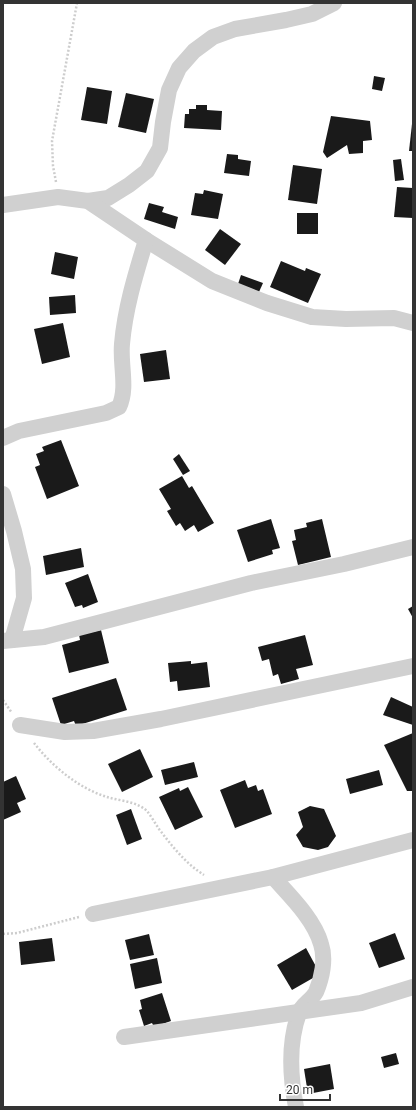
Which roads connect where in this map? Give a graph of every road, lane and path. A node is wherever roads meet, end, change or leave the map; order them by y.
1 (77, 3) edge
2 (334, 3) edge
3 (58, 196) junction
4 (88, 201) junction
5 (3, 205) edge
6 (146, 240) junction
7 (413, 323) edge
8 (3, 438) edge
9 (3, 494) edge
10 (413, 547) edge
11 (8, 640) edge
12 (413, 666) edge
13 (3, 700) edge
14 (20, 725) junction
15 (413, 840) edge
16 (273, 877) junction
17 (224, 888) junction
18 (93, 914) joint
19 (3, 934) edge
20 (413, 987) edge
21 (299, 1012) junction
22 (124, 1037) dead end
23 (296, 1107) edge

1 - 3 path
2 - 4 street
3 - 4 street
3 - 5 street
4 - 6 street
6 - 7 street
6 - 8 street
9 - 11 street
10 - 11 street
12 - 14 street
13 - 14 path
14 - 17 path
15 - 16 street
16 - 17 street
16 - 21 street
17 - 18 street
18 - 19 path
20 - 21 street
21 - 22 street
21 - 23 street

